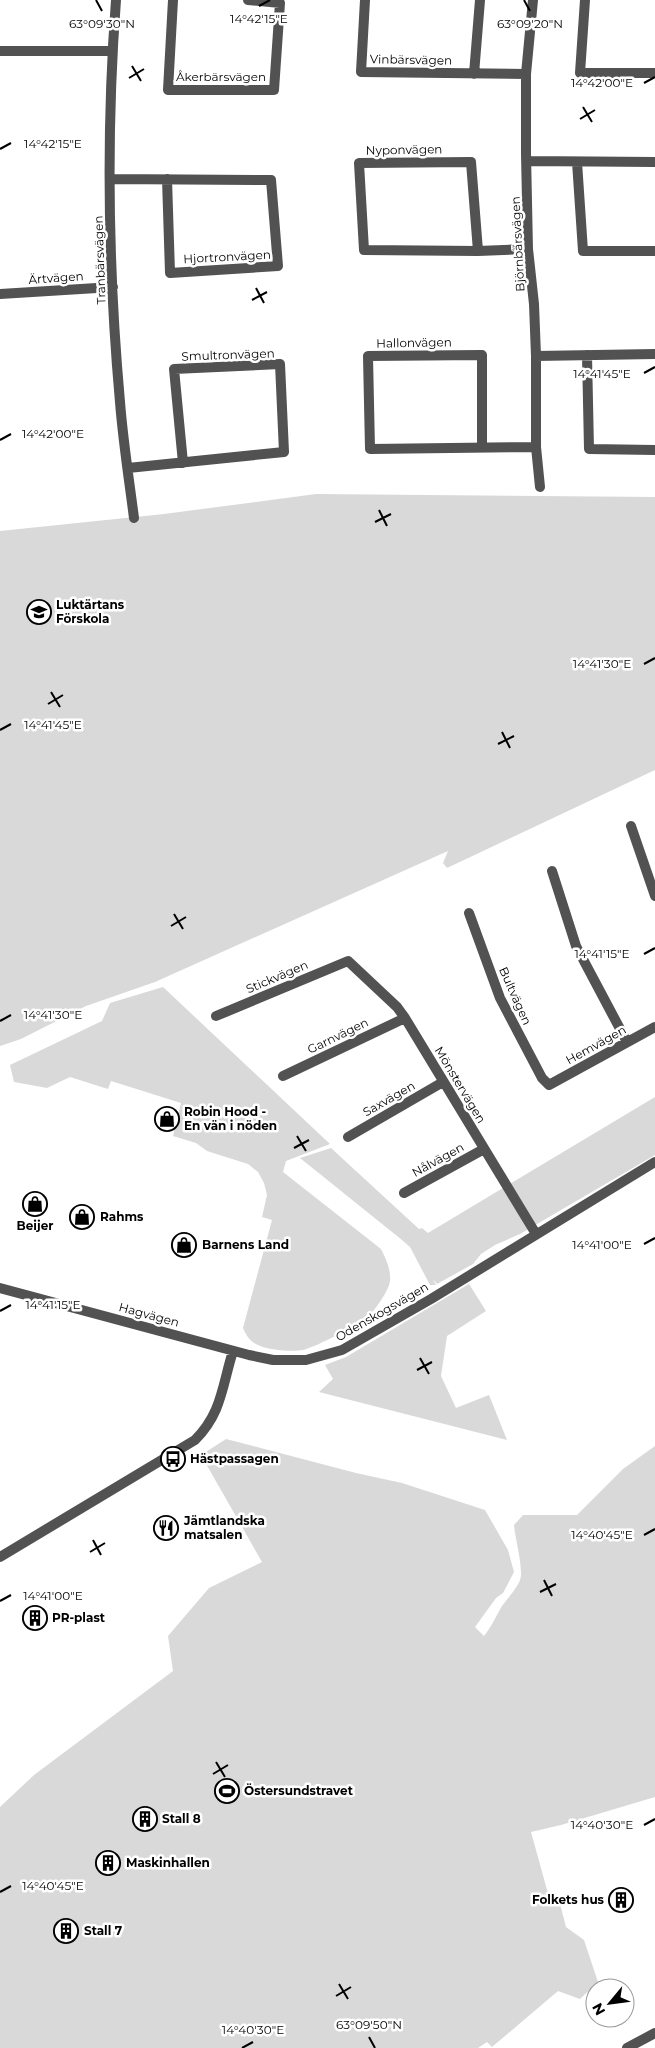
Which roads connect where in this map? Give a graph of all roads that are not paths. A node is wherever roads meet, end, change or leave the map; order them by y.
1 (116, 0) edge
2 (173, 0) edge
3 (248, 0) edge
4 (365, 0) edge
5 (480, 0) edge
6 (533, 0) edge
7 (585, 0) edge
8 (0, 51) edge
9 (112, 52) junction
10 (655, 73) edge
11 (474, 74) junction
12 (526, 74) junction
13 (527, 161) junction
14 (577, 162) junction
15 (655, 162) edge
16 (110, 179) junction
17 (167, 179) junction
18 (528, 249) junction
19 (478, 251) junction
20 (655, 251) edge
21 (113, 287) junction
22 (0, 294) edge
23 (655, 354) edge
24 (588, 355) junction
25 (536, 356) junction
26 (536, 447) junction
27 (482, 448) junction
28 (655, 450) edge
29 (183, 463) junction
30 (128, 468) junction
31 (540, 487) dead end
32 (134, 518) dead end
33 (631, 826) dead end
34 (552, 871) dead end
35 (655, 896) edge
36 (469, 913) dead end
37 (348, 961) joint
38 (216, 1016) dead end
39 (405, 1018) junction
40 (655, 1028) edge
41 (627, 1042) junction
42 (283, 1076) dead end
43 (443, 1082) junction
44 (550, 1085) joint
45 (348, 1137) dead end
46 (484, 1149) junction
47 (655, 1162) edge
48 (404, 1193) dead end
49 (536, 1234) junction
50 (0, 1288) edge
51 (233, 1351) junction
52 (0, 1557) edge
53 (655, 2033) edge
54 (627, 2048) edge

1 - 9 street, Tranbärsvägen
2 - 3 street, Åkerbärsvägen
4 - 11 street, Vinbärsvägen
5 - 11 street
6 - 12 street, Björnbärsvägen
7 - 10 street
8 - 9 street
9 - 16 street, Tranbärsvägen
11 - 12 street, Vinbärsvägen
12 - 13 street, Björnbärsvägen
13 - 14 street
13 - 18 street, Björnbärsvägen
14 - 15 street
14 - 20 street
16 - 17 street, Hjortronvägen
16 - 21 street, Tranbärsvägen
17 - 17 street, Hjortronvägen
18 - 19 street, Nyponvägen
18 - 25 street, Björnbärsvägen
19 - 19 street, Nyponvägen
21 - 22 street, Ärtvägen
21 - 30 street, Tranbärsvägen
23 - 24 street
24 - 25 street
24 - 28 street
25 - 26 street, Björnbärsvägen
26 - 27 street, Hallonvägen
26 - 31 street, Björnbärsvägen
27 - 27 street, Hallonvägen
29 - 29 street, Smultronvägen
29 - 30 street, Smultronvägen
30 - 32 street, Tranbärsvägen
33 - 35 street
34 - 41 street
36 - 44 street, Bultvägen
37 - 38 street, Stickvägen
37 - 39 street, Mönstervägen
39 - 42 street, Garnvägen
39 - 43 street, Mönstervägen
40 - 41 street, Hemvägen
41 - 44 street, Hemvägen
43 - 45 street, Saxvägen
43 - 46 street, Mönstervägen
46 - 48 street, Nålvägen
46 - 49 street, Mönstervägen
47 - 49 street, Odenskogsvägen
49 - 51 street, Odenskogsvägen
50 - 51 street, Hagvägen
51 - 52 street
53 - 54 street

